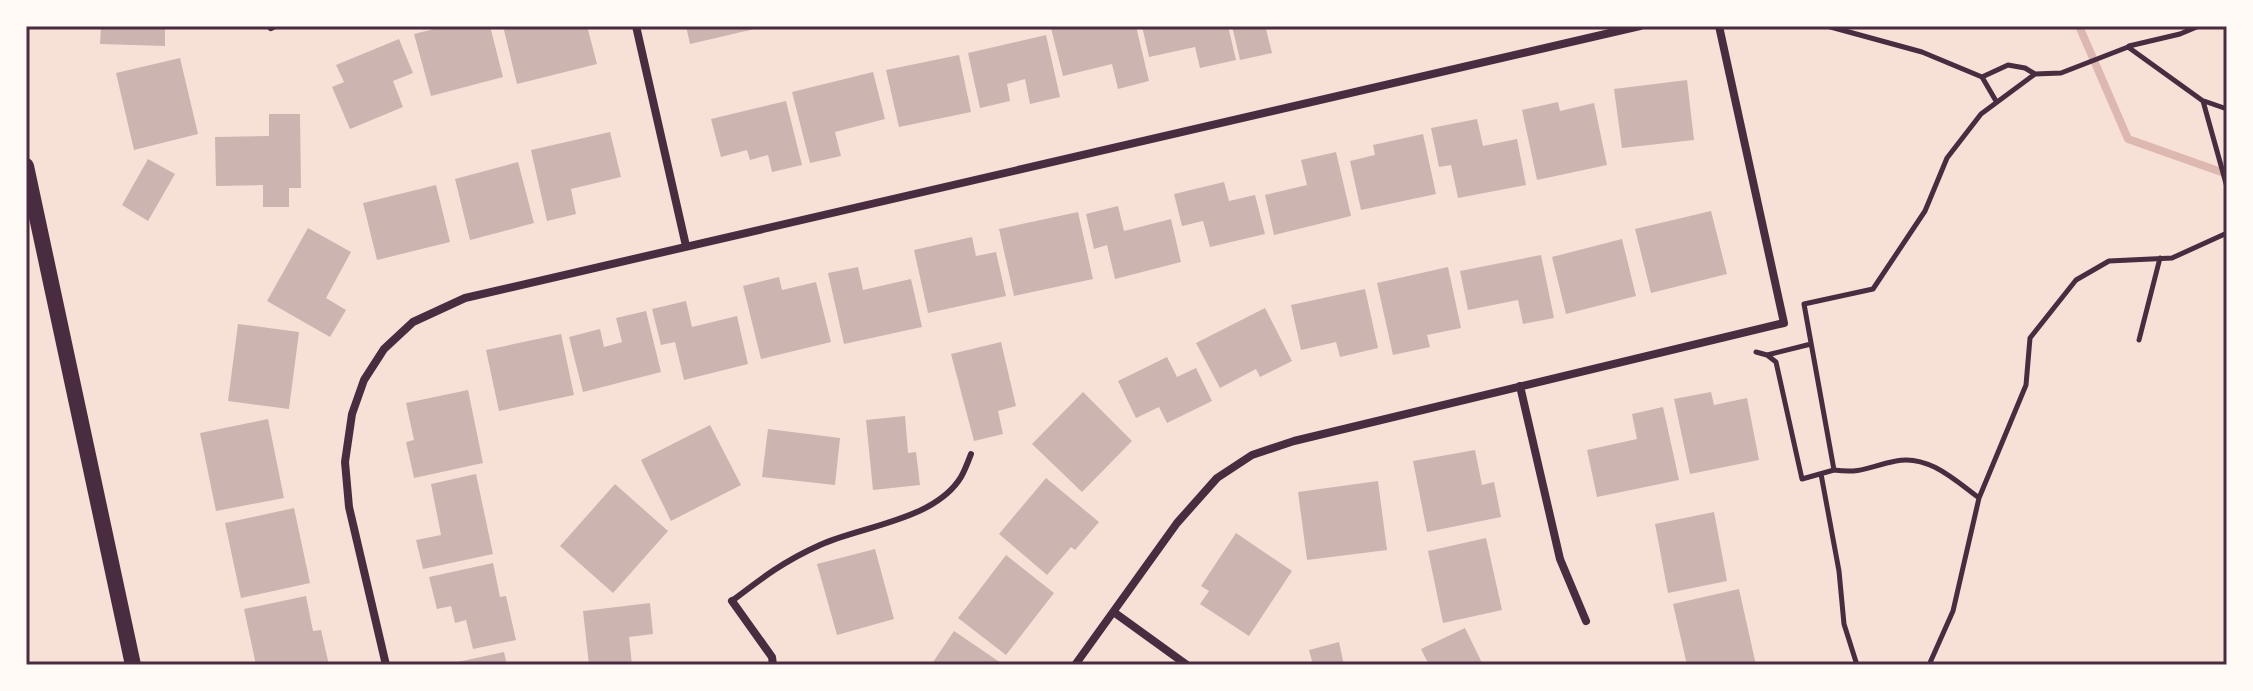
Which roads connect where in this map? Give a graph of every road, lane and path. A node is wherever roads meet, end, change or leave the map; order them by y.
1 (636, 26) edge
2 (1640, 26) edge
3 (1719, 26) edge
4 (1827, 26) edge
5 (2199, 26) edge
6 (2128, 47) junction
7 (2035, 74) junction
8 (1982, 77) junction
9 (1996, 101) junction
10 (2203, 101) junction
11 (2227, 109) edge
12 (26, 166) edge
13 (2227, 187) edge
14 (2227, 233) edge
15 (686, 246) junction
16 (2160, 258) junction
17 (2139, 340) dead end
18 (1811, 344) junction
19 (1756, 352) dead end
20 (1767, 355) junction
21 (1520, 386) junction
22 (971, 454) dead end
23 (1834, 470) junction
24 (1821, 474) junction
25 (1979, 498) junction
26 (732, 601) joint
27 (1115, 613) junction
28 (1586, 621) dead end
29 (133, 665) edge
30 (386, 665) edge
31 (773, 665) edge
32 (1075, 665) edge
33 (1187, 665) edge
34 (1857, 665) edge
35 (1929, 665) edge

1 - 15 street
2 - 15 street
3 - 21 street
4 - 8 path
5 - 6 path
6 - 7 path
6 - 10 path
7 - 8 path
7 - 9 path
8 - 9 path
9 - 18 path
10 - 11 path
10 - 13 path
12 - 29 main road
14 - 16 path
15 - 30 street
16 - 17 path
16 - 25 path
18 - 20 path
18 - 23 path
19 - 20 path
20 - 24 path
21 - 27 street
21 - 28 street
22 - 26 lane
23 - 24 path
23 - 25 path
24 - 34 path
25 - 35 path
26 - 31 street
27 - 32 street
27 - 33 street

